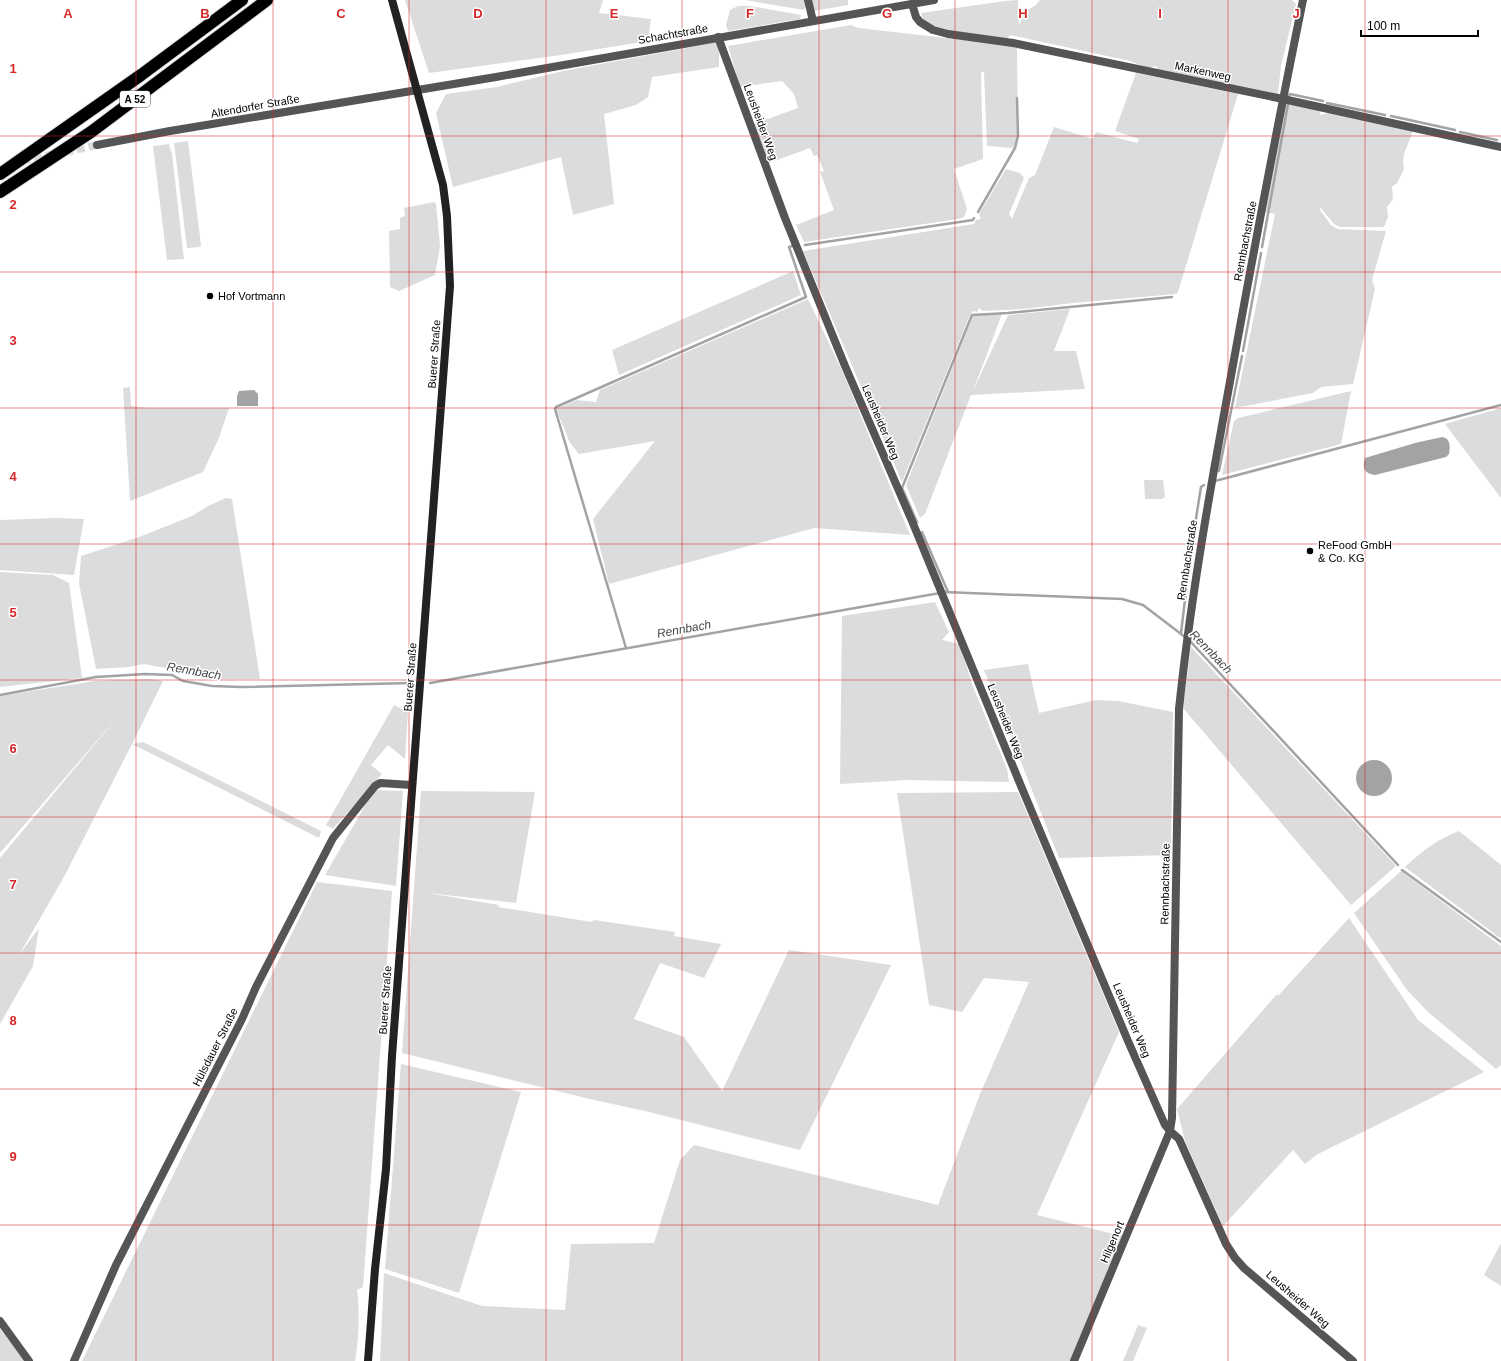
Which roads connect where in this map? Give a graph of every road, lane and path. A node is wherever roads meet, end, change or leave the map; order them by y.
1 (242, 0) edge
2 (267, 0) edge
3 (392, 0) edge
4 (808, 0) edge
5 (934, 0) edge
6 (1303, 0) edge
7 (912, 4) junction
8 (813, 21) junction
9 (718, 37) junction
10 (416, 89) junction
11 (1283, 99) junction
12 (97, 145) tunnel mouth
13 (1501, 147) edge
14 (0, 174) edge
15 (0, 192) edge
16 (412, 785) junction
17 (1170, 1131) junction
18 (0, 1321) edge
19 (29, 1361) edge
20 (74, 1361) edge
21 (368, 1361) edge
22 (1074, 1361) edge
23 (1353, 1361) edge

1 - 14 highway, A 52
2 - 15 highway, A 52
3 - 10 main road, Buerer Straße
4 - 8 street
5 - 7 street, Schachtstraße
6 - 11 street, Rennbachstraße
7 - 8 street, Schachtstraße
7 - 11 street, Markenweg
8 - 9 street, Schachtstraße
9 - 10 street, Schachtstraße
9 - 17 street, Leusheider Weg
10 - 12 street, Altendorfer Straße
10 - 16 main road, Buerer Straße
11 - 13 street, Markenweg
11 - 17 street, Rennbachstraße
16 - 20 street, Hülsdauer Straße
16 - 21 main road, Buerer Straße
17 - 22 street, Hilgenort
17 - 23 street, Leusheider Weg
18 - 19 street

